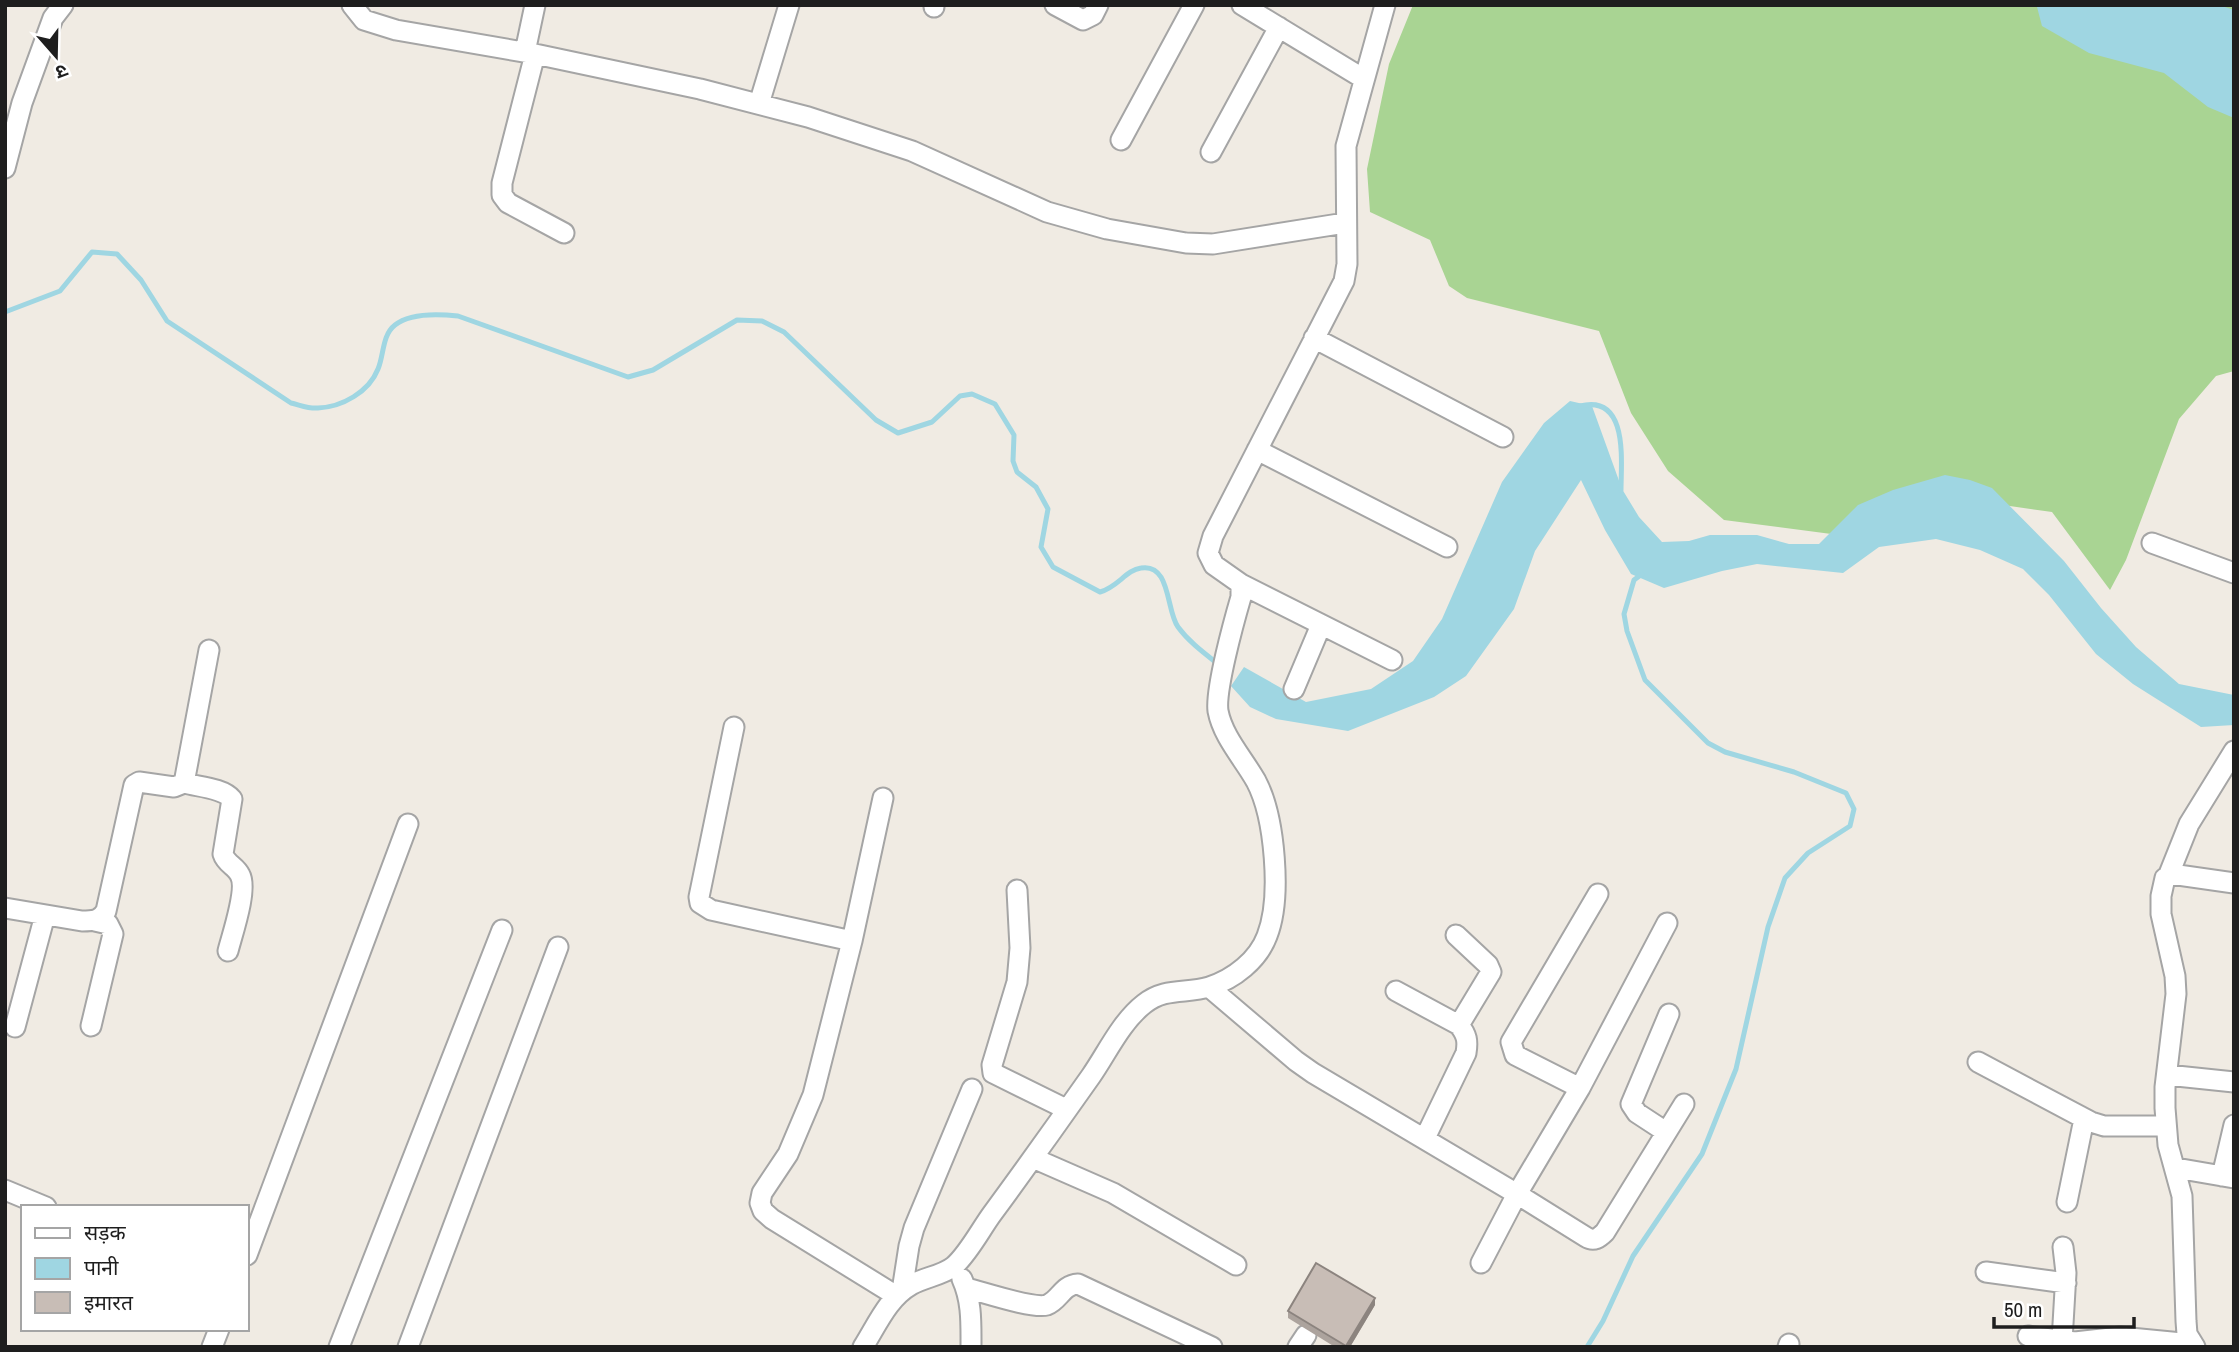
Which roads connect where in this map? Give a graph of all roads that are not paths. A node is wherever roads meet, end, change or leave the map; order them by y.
1 (63, 5) edge
2 (352, 5) edge
3 (535, 5) edge
4 (789, 5) edge
5 (1055, 5) edge
6 (1098, 5) edge
7 (1194, 5) edge
8 (1242, 5) edge
9 (1385, 5) edge
10 (1279, 27) junction
11 (530, 53) junction
12 (1364, 79) junction
13 (759, 104) junction
14 (1121, 139) dead end
15 (1211, 152) dead end
16 (5, 168) edge
17 (1345, 223) junction
18 (564, 233) dead end
19 (1314, 338) junction
20 (1503, 436) dead end
21 (1257, 450) junction
22 (2152, 543) dead end
23 (1447, 547) dead end
24 (2234, 573) edge
25 (1241, 584) junction
26 (1321, 625) junction
27 (209, 650) dead end
28 (1392, 660) dead end
29 (1294, 688) dead end
30 (734, 727) dead end
31 (2234, 751) edge
32 (184, 783) junction
33 (883, 798) dead end
34 (408, 824) dead end
35 (2169, 874) junction
36 (2234, 883) edge
37 (1017, 890) dead end
38 (1598, 894) dead end
39 (5, 908) edge
40 (45, 915) junction
41 (95, 921) junction
42 (1667, 923) dead end
43 (502, 930) dead end
44 (1456, 935) dead end
45 (852, 941) junction
46 (558, 947) dead end
47 (228, 951) dead end
48 (1209, 987) junction
49 (1396, 991) dead end
50 (1669, 1014) dead end
51 (1459, 1025) junction
52 (91, 1026) dead end
53 (15, 1027) dead end
54 (1978, 1062) dead end
55 (2167, 1075) junction
56 (2234, 1082) edge
57 (1580, 1088) junction
58 (972, 1089) dead end
59 (1684, 1104) dead end
60 (1066, 1109) junction
61 (2084, 1119) junction
62 (2234, 1125) edge
63 (2166, 1126) junction
64 (1666, 1132) junction
65 (1425, 1138) junction
66 (1033, 1158) junction
67 (2176, 1168) junction
68 (2228, 1177) edge
69 (5, 1191) edge
70 (1517, 1194) junction
71 (2067, 1202) dead end
72 (41, 1205) edge
73 (2063, 1247) dead end
74 (248, 1252) edge
75 (1481, 1263) dead end
76 (1236, 1265) dead end
77 (955, 1266) junction
78 (1986, 1272) dead end
79 (2066, 1283) junction
80 (966, 1288) junction
81 (899, 1293) junction
82 (2028, 1336) dead end
83 (2062, 1341) junction
84 (2193, 1345) edge
85 (339, 1347) edge
86 (408, 1347) edge
87 (863, 1347) edge
88 (971, 1347) edge
89 (1212, 1347) edge

1 - 16 street
2 - 11 street
3 - 11 street
4 - 13 street
5 - 6 street
7 - 14 street
8 - 10 street
9 - 12 street
10 - 12 street
10 - 15 street
11 - 13 street
11 - 18 street
12 - 17 street
13 - 17 street
17 - 19 street
19 - 20 street
19 - 21 street
21 - 23 street
21 - 25 street
22 - 24 street
25 - 26 street
25 - 48 street
26 - 28 street
26 - 29 street
27 - 32 street
30 - 45 street
31 - 35 street
32 - 41 street
32 - 47 street
33 - 45 street
34 - 74 street
35 - 36 street
35 - 55 street
37 - 60 street
38 - 57 street
39 - 40 street
40 - 41 street
40 - 53 street
41 - 52 street
42 - 57 street
43 - 85 street
44 - 51 street
45 - 81 street
46 - 86 street
48 - 60 street
48 - 65 street
49 - 51 street
50 - 64 street
51 - 65 street
54 - 61 street
55 - 56 street
55 - 63 street
57 - 70 street
58 - 81 street
59 - 64 street
60 - 66 street
61 - 63 street
61 - 71 street
62 - 68 street
63 - 67 street
64 - 70 street
65 - 70 street
66 - 76 street
66 - 77 street
67 - 68 street
67 - 84 street
69 - 72 street
70 - 75 street
73 - 79 street
77 - 80 street
77 - 81 street
78 - 79 street
79 - 83 street
80 - 88 street
80 - 89 street
81 - 87 street
82 - 83 street
83 - 84 street

